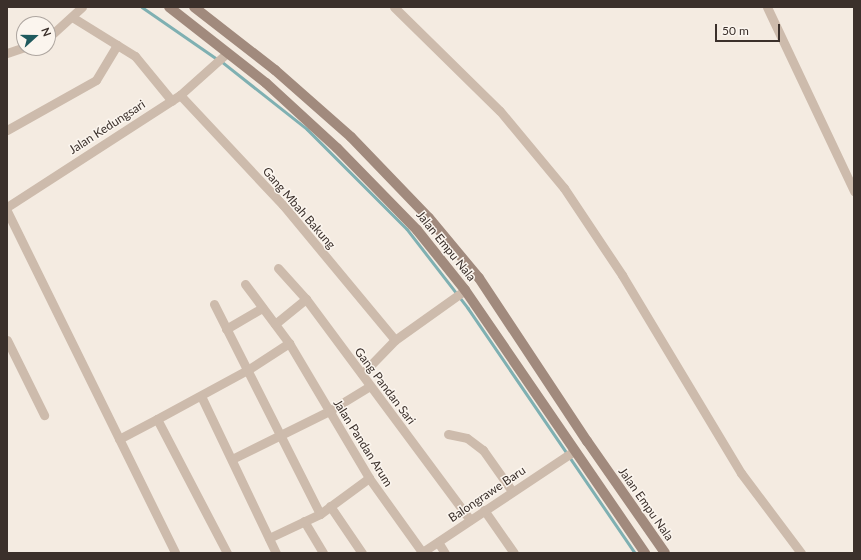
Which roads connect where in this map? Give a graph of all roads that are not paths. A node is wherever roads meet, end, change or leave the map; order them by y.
1 (169, 7) edge
2 (194, 7) edge
3 (394, 7) edge
4 (767, 7) edge
5 (80, 8) edge
6 (72, 17) junction
7 (56, 31) edge
8 (117, 45) junction
9 (222, 58) junction
10 (275, 70) junction
11 (266, 83) junction
12 (180, 95) junction
13 (172, 101) junction
14 (7, 130) edge
15 (854, 191) edge
16 (7, 208) edge
17 (7, 211) edge
18 (278, 268) dead end
19 (245, 284) dead end
20 (461, 293) junction
21 (306, 299) junction
22 (214, 304) dead end
23 (262, 308) junction
24 (275, 324) junction
25 (226, 328) junction
26 (7, 340) edge
27 (396, 340) junction
28 (290, 343) junction
29 (248, 369) junction
30 (362, 374) junction
31 (370, 386) junction
32 (201, 396) junction
33 (329, 411) junction
34 (44, 415) dead end
35 (158, 419) junction
36 (448, 434) dead end
37 (282, 436) junction
38 (119, 439) junction
39 (570, 453) junction
40 (232, 459) junction
41 (370, 478) junction
42 (512, 491) junction
43 (330, 506) junction
44 (484, 510) junction
45 (320, 514) junction
46 (470, 520) junction
47 (304, 521) junction
48 (269, 538) junction
49 (438, 542) junction
50 (176, 553) edge
51 (227, 553) edge
52 (276, 553) edge
53 (322, 553) edge
54 (362, 553) edge
55 (422, 553) edge
56 (445, 553) edge
57 (514, 553) edge
58 (645, 553) edge
59 (665, 553) edge
60 (801, 553) edge

1 - 9 main road, Jalan Empu Nala
2 - 10 main road, Jalan Empu Nala
3 - 60 street
4 - 15 street
5 - 6 street
6 - 7 street
6 - 8 street
8 - 13 street
8 - 14 street
9 - 11 main road, Jalan Empu Nala
9 - 12 street, Jalan Kedungsari
10 - 11 main road
10 - 59 main road, Jalan Empu Nala
11 - 20 main road, Jalan Empu Nala
12 - 13 street, Jalan Kedungsari
12 - 27 street, Gang Mbah Bakung
13 - 16 street, Jalan Kedungsari
17 - 38 street
18 - 21 street, Gang Pandan Sari
19 - 23 street, Jalan Pandan Arum
20 - 27 street
20 - 39 main road, Jalan Empu Nala
21 - 24 street
21 - 30 street, Gang Pandan Sari
22 - 25 street
23 - 24 street, Jalan Pandan Arum
23 - 25 street
24 - 28 street, Jalan Pandan Arum
25 - 29 street
26 - 34 street
27 - 30 street
28 - 29 street
28 - 33 street, Jalan Pandan Arum
29 - 32 street
29 - 37 street
30 - 31 street, Gang Pandan Sari
31 - 33 street
31 - 46 street, Gang Pandan Sari
32 - 35 street
32 - 40 street
33 - 37 street
33 - 41 street, Jalan Pandan Arum
35 - 38 street
35 - 51 street
36 - 42 street
37 - 40 street
37 - 45 street
38 - 50 street
39 - 42 street, Balongrawe Baru
39 - 58 main road, Jalan Empu Nala
40 - 48 street
41 - 43 street
41 - 55 street, Jalan Pandan Arum
42 - 44 street, Balongrawe Baru
43 - 45 street
43 - 54 street
44 - 46 street, Balongrawe Baru
44 - 57 street
45 - 47 street
46 - 49 street, Balongrawe Baru
47 - 48 street
47 - 53 street
48 - 52 street
49 - 55 street, Balongrawe Baru
49 - 56 street

